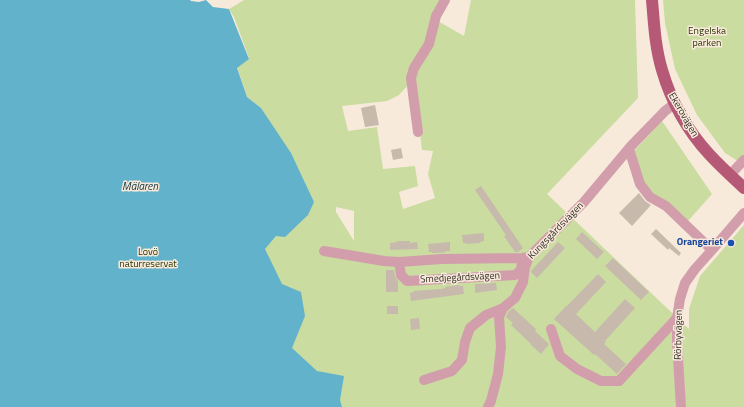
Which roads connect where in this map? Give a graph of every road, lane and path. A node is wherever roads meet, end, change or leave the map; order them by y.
1 (445, 0) edge
2 (652, 0) edge
3 (674, 104) junction
4 (418, 132) dead end
5 (628, 149) junction
6 (744, 160) edge
7 (730, 175) junction
8 (744, 188) edge
9 (744, 213) edge
10 (712, 250) junction
11 (324, 251) dead end
12 (526, 257) junction
13 (399, 262) junction
14 (503, 308) junction
15 (677, 318) junction
16 (551, 328) dead end
17 (424, 380) dead end
18 (488, 407) edge
19 (681, 407) edge

1 - 4 street
2 - 3 main road, Ekerövägen
3 - 5 street, Kungsgårdsvägen
3 - 7 main road, Ekerövägen
5 - 10 street
5 - 12 street, Kungsgårdsvägen
6 - 7 street
7 - 8 main road, Ekerövägen
9 - 10 street, Rörbyvägen
10 - 15 street, Rörbyvägen
11 - 13 street, Smedjegårdsvägen
12 - 13 street, Smedjegårdsvägen
12 - 13 street, Smedjegårdsvägen
12 - 14 street, Kungsgårdsvägen
14 - 17 street
14 - 18 street
15 - 16 street
15 - 19 street, Rörbyvägen

